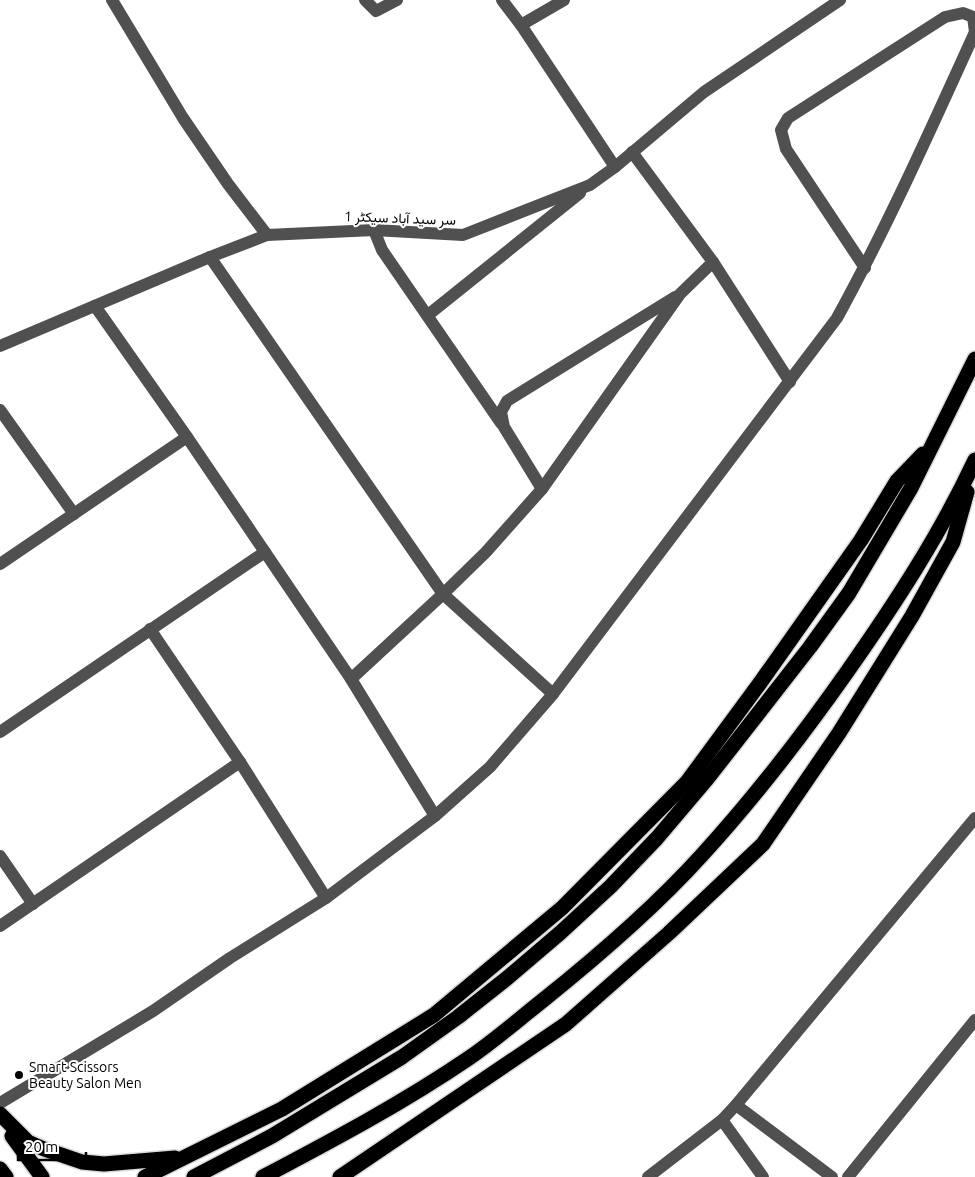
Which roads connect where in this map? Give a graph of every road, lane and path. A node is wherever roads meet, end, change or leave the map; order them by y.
1 (365, 0) edge
2 (397, 0) edge
3 (502, 0) edge
4 (564, 0) edge
5 (840, 0) edge
6 (116, 1) edge
7 (521, 25) junction
8 (975, 32) edge
9 (632, 152) junction
10 (615, 167) junction
11 (590, 185) junction
12 (374, 230) junction
13 (267, 234) junction
14 (210, 257) junction
15 (713, 262) junction
16 (865, 268) junction
17 (680, 294) junction
18 (95, 306) junction
19 (428, 315) junction
20 (0, 346) edge
21 (975, 359) edge
22 (790, 382) junction
23 (0, 410) edge
24 (504, 427) junction
25 (187, 437) junction
26 (936, 439) junction
27 (975, 461) edge
28 (542, 489) junction
29 (74, 514) junction
30 (265, 552) junction
31 (0, 564) edge
32 (443, 594) junction
33 (150, 629) junction
34 (351, 679) junction
35 (553, 694) junction
36 (0, 732) edge
37 (240, 762) junction
38 (435, 816) junction
39 (975, 818) edge
40 (0, 856) edge
41 (326, 898) junction
42 (32, 904) junction
43 (0, 926) edge
44 (975, 1020) edge
45 (0, 1103) edge
46 (736, 1105) junction
47 (0, 1114) edge
48 (0, 1118) edge
49 (722, 1120) junction
50 (186, 1157) junction
51 (0, 1168) edge
52 (6, 1177) edge
53 (42, 1177) edge
54 (145, 1177) edge
55 (194, 1177) edge
56 (263, 1177) edge
57 (340, 1177) edge
58 (648, 1177) edge
59 (763, 1177) edge
60 (832, 1177) edge
61 (848, 1177) edge

1 - 2 street
3 - 7 street
4 - 7 street
5 - 9 street, سر سید آباد سیکٹر 1
6 - 13 street
7 - 10 street
8 - 16 street
8 - 16 street
9 - 10 street, سر سید آباد سیکٹر 1
9 - 15 street
10 - 11 street, سر سید آباد سیکٹر 1
11 - 12 street, سر سید آباد سیکٹر 1
11 - 19 street
12 - 13 street, سر سید آباد سیکٹر 1
12 - 19 street
13 - 14 street, سر سید آباد سیکٹر 1
14 - 18 street, سر سید آباد سیکٹر 1
14 - 32 street
15 - 17 street
15 - 22 street
16 - 22 street
17 - 24 street
17 - 28 street
18 - 20 street, سر سید آباد سیکٹر 1
18 - 25 street
19 - 24 street
21 - 26 highway
22 - 35 street
23 - 29 street
24 - 28 street
25 - 29 street
25 - 30 street
26 - 50 highway
26 - 55 highway
27 - 56 highway
27 - 57 highway
28 - 32 street
29 - 31 street
30 - 33 street
30 - 34 street
32 - 34 street
32 - 35 street
33 - 36 street
33 - 37 street
34 - 38 street
35 - 38 street
37 - 41 street
37 - 42 street
38 - 41 street
39 - 46 street
40 - 42 street
41 - 45 street
42 - 43 street
44 - 61 street
46 - 49 street
46 - 60 street
47 - 50 highway
48 - 53 highway
49 - 58 street
49 - 59 street
50 - 54 highway
51 - 52 highway

